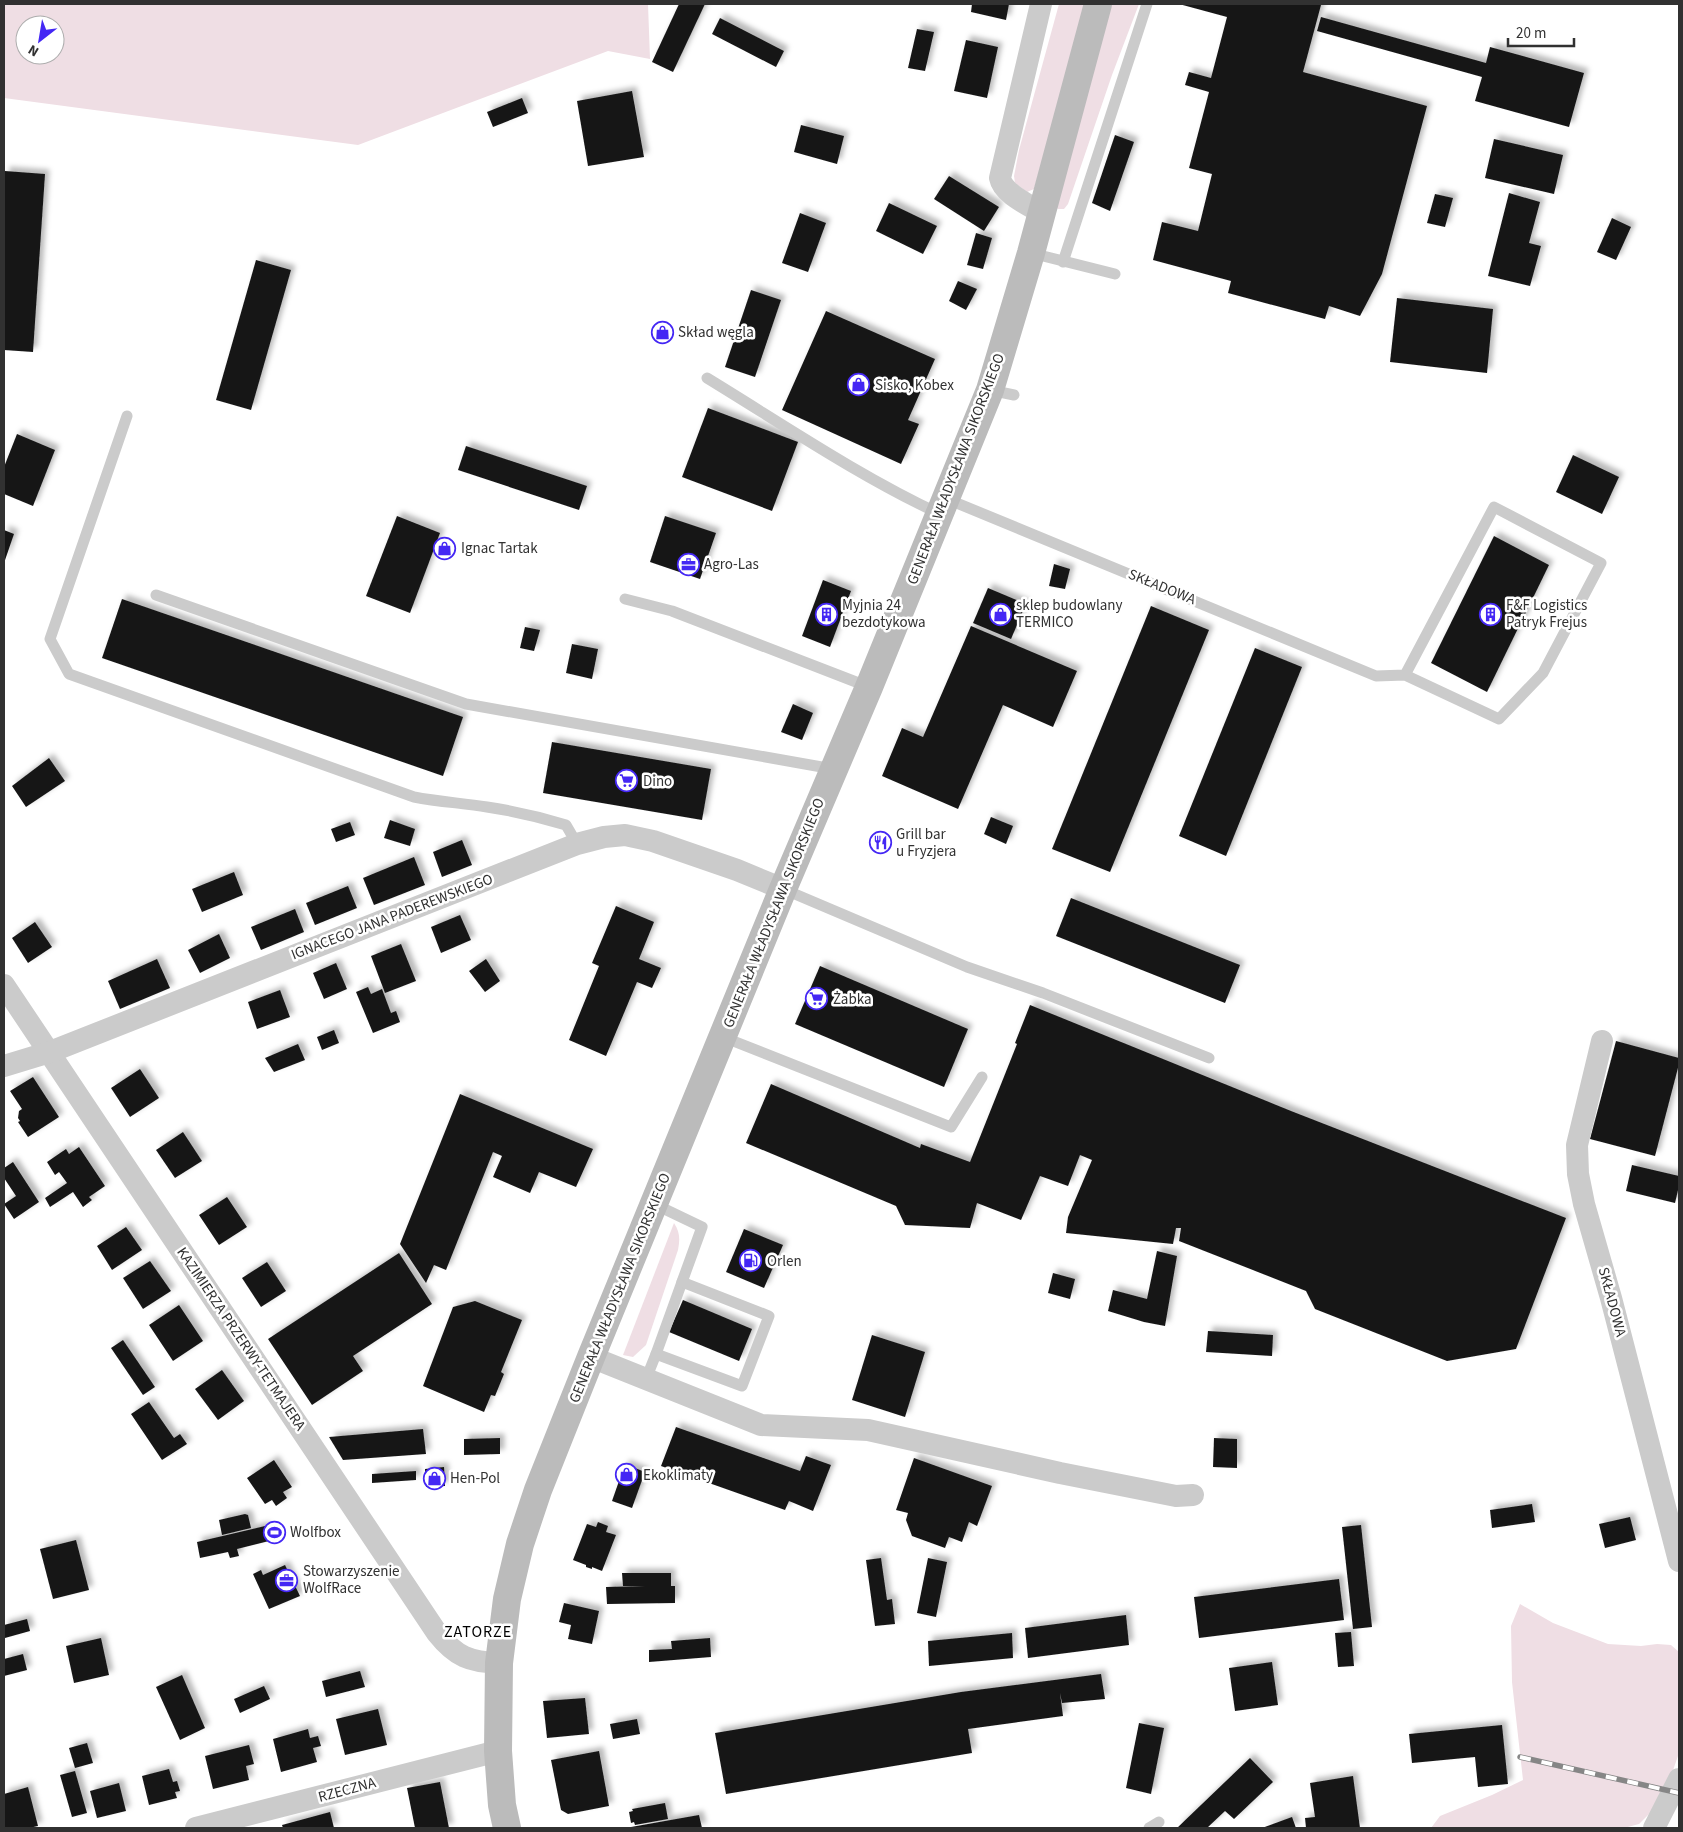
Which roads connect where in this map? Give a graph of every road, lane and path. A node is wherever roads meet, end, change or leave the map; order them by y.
1 (1041, 4) edge
2 (1098, 4) edge
3 (1147, 4) edge
4 (1042, 213) junction
5 (1031, 253) junction
6 (1063, 262) junction
7 (1115, 274) dead end
8 (708, 378) dead end
9 (127, 416) dead end
10 (944, 506) junction
11 (156, 594) dead end
12 (624, 599) dead end
13 (1405, 675) junction
14 (869, 687) junction
15 (833, 769) junction
16 (577, 844) junction
17 (783, 889) junction
18 (4, 985) edge
19 (723, 1037) junction
20 (1602, 1041) dead end
21 (50, 1052) junction
22 (1210, 1058) dead end
23 (4, 1066) edge
24 (982, 1077) dead end
25 (654, 1204) junction
26 (682, 1282) junction
27 (656, 1354) junction
28 (591, 1357) junction
29 (646, 1379) junction
30 (1193, 1495) dead end
31 (1679, 1561) edge
32 (500, 1663) junction
33 (498, 1751) junction
34 (1679, 1779) edge
35 (196, 1828) edge
36 (507, 1828) edge
37 (1654, 1828) edge

1 - 4 street
2 - 4 main road, GENERAŁA WŁADYSŁAWA SIKORSKIEGO
3 - 6 lane
4 - 5 main road, GENERAŁA WŁADYSŁAWA SIKORSKIEGO
5 - 6 lane
5 - 10 main road, GENERAŁA WŁADYSŁAWA SIKORSKIEGO
6 - 7 lane
8 - 10 lane, SKŁADOWA
9 - 16 lane
10 - 13 lane, SKŁADOWA
10 - 14 main road, GENERAŁA WŁADYSŁAWA SIKORSKIEGO
11 - 15 lane
12 - 14 lane
13 - 13 lane
14 - 15 main road, GENERAŁA WŁADYSŁAWA SIKORSKIEGO
15 - 17 main road, GENERAŁA WŁADYSŁAWA SIKORSKIEGO
16 - 17 street, IGNACEGO JANA PADEREWSKIEGO
16 - 21 street, IGNACEGO JANA PADEREWSKIEGO
17 - 19 main road, GENERAŁA WŁADYSŁAWA SIKORSKIEGO
17 - 22 lane
18 - 21 street, KAZIMIERZA PRZERWY-TETMAJERA
19 - 24 lane
19 - 25 main road, GENERAŁA WŁADYSŁAWA SIKORSKIEGO
20 - 31 street, SKŁADOWA
21 - 23 street, IGNACEGO JANA PADEREWSKIEGO
21 - 32 street, KAZIMIERZA PRZERWY-TETMAJERA
25 - 26 lane
25 - 28 main road, GENERAŁA WŁADYSŁAWA SIKORSKIEGO
26 - 27 lane
26 - 27 lane
27 - 29 lane
28 - 29 street
28 - 32 main road, GENERAŁA WŁADYSŁAWA SIKORSKIEGO
29 - 30 street
32 - 33 main road, GENERAŁA WŁADYSŁAWA SIKORSKIEGO
33 - 35 street, RZECZNA
33 - 36 main road, GENERAŁA WŁADYSŁAWA SIKORSKIEGO
34 - 37 street

